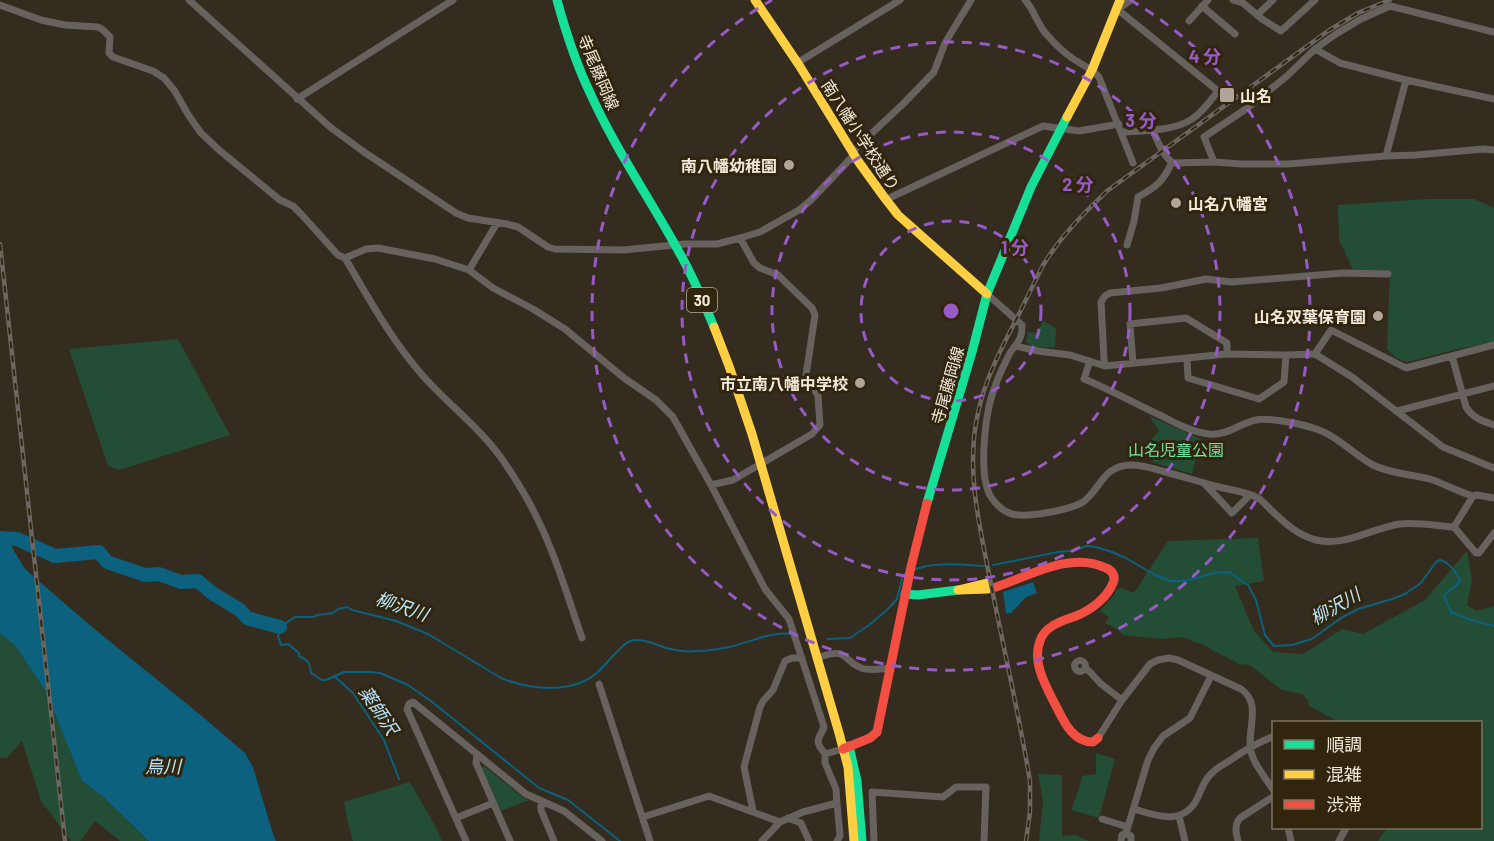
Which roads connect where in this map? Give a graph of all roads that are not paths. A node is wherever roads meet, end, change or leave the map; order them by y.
1 (189, 0) edge
2 (453, 0) edge
3 (557, 0) edge
4 (755, 0) edge
5 (900, 0) edge
6 (971, 0) edge
7 (1025, 0) edge
8 (1120, 0) edge
9 (1131, 0) edge
10 (1208, 0) edge
11 (1233, 0) edge
12 (1273, 0) edge
13 (1315, 0) edge
14 (0, 5) edge
15 (1202, 6) junction
16 (1117, 10) junction
17 (1257, 15) junction
18 (1189, 21) dead end
19 (1494, 32) edge
20 (1235, 34) dead end
21 (1315, 49) junction
22 (797, 63) junction
23 (1092, 70) junction
24 (1406, 80) junction
25 (297, 99) junction
26 (1494, 99) edge
27 (1061, 128) junction
28 (1120, 128) junction
29 (1153, 131) junction
30 (1494, 150) edge
31 (853, 156) junction
32 (1386, 156) junction
33 (1172, 162) junction
34 (1214, 162) junction
35 (1133, 163) dead end
36 (885, 200) junction
37 (497, 223) junction
38 (740, 238) junction
39 (675, 245) junction
40 (1127, 245) dead end
41 (345, 258) junction
42 (469, 270) junction
43 (1388, 274) dead end
44 (987, 294) junction
45 (1494, 345) edge
46 (1015, 346) junction
47 (1227, 354) junction
48 (1316, 354) junction
49 (1286, 355) junction
50 (1452, 356) junction
51 (1187, 359) junction
52 (1090, 361) junction
53 (1133, 363) junction
54 (1105, 366) junction
55 (1494, 386) edge
56 (1462, 394) junction
57 (1397, 411) junction
58 (1494, 425) edge
59 (761, 464) junction
60 (1494, 468) edge
61 (1204, 483) junction
62 (711, 485) junction
63 (1250, 495) junction
64 (1473, 496) junction
65 (1494, 498) edge
66 (1454, 527) junction
67 (1494, 533) edge
68 (905, 594) junction
69 (806, 619) junction
70 (582, 638) dead end
71 (823, 656) junction
72 (802, 658) junction
73 (890, 668) junction
74 (1085, 668) dead end
75 (1211, 676) junction
76 (599, 684) dead end
77 (1122, 700) junction
78 (1272, 737) edge
79 (1098, 738) joint
80 (1250, 747) junction
81 (847, 748) junction
82 (477, 754) junction
83 (825, 754) junction
84 (1272, 788) edge
85 (1272, 797) edge
86 (541, 802) junction
87 (493, 803) junction
88 (837, 803) junction
89 (1134, 809) junction
90 (753, 812) junction
91 (1179, 816) junction
92 (643, 817) junction
93 (456, 818) junction
94 (788, 818) junction
95 (1102, 819) dead end
96 (780, 822) junction
97 (1127, 830) junction
98 (466, 841) edge
99 (510, 841) edge
100 (555, 841) edge
101 (602, 841) edge
102 (650, 841) edge
103 (762, 841) edge
104 (809, 841) edge
105 (837, 841) edge
106 (854, 841) edge
107 (862, 841) edge
108 (874, 841) edge
109 (984, 841) edge
110 (1121, 841) edge
111 (1131, 841) edge
112 (1185, 841) edge
113 (1238, 841) edge

1 - 25 street
2 - 25 street
3 - 39 main road, 寺尾藤岡線 / 30
4 - 22 main road, 南八幡小学校通り
5 - 22 street
6 - 31 street
7 - 23 street
8 - 16 main road, 寺尾藤岡線
9 - 16 street
10 - 15 street
11 - 17 street
12 - 17 street
13 - 17 street
14 - 41 street
15 - 18 street
15 - 20 street
16 - 23 main road, 寺尾藤岡線
16 - 29 street
19 - 21 street
21 - 24 street
21 - 34 street
22 - 31 main road, 南八幡小学校通り
23 - 27 main road, 寺尾藤岡線
23 - 28 street
24 - 26 street
24 - 32 street
25 - 37 street
27 - 28 street
27 - 36 street
27 - 44 main road, 寺尾藤岡線
28 - 29 street
28 - 35 street
29 - 33 street
30 - 32 street
31 - 36 main road, 南八幡小学校通り
31 - 38 street
32 - 34 street
33 - 34 street
33 - 40 street
36 - 44 main road, 南八幡小学校通り
37 - 39 street
37 - 42 street
38 - 39 street
38 - 59 street
39 - 59 main road, 寺尾藤岡線 / 30
41 - 42 street
41 - 70 street
42 - 62 street
43 - 54 street
44 - 46 street
44 - 68 main road, 寺尾藤岡線
45 - 50 street
46 - 52 street
46 - 61 street
47 - 49 street
47 - 51 street
47 - 53 street
48 - 49 street
48 - 50 street
48 - 57 street
49 - 51 street
50 - 56 street
51 - 53 street
52 - 54 street
52 - 64 street
53 - 54 street
55 - 56 street
56 - 57 street
56 - 58 street
57 - 60 street
59 - 62 street
59 - 69 main road, 寺尾藤岡線 / 30
61 - 63 street
61 - 63 street
62 - 72 street
63 - 66 street
64 - 65 street
64 - 66 street
66 - 67 street
68 - 73 main road, 寺尾藤岡線
68 - 79 main road
69 - 71 main road, 寺尾藤岡線 / 30
69 - 81 main road, 寺尾藤岡線 / 30
71 - 73 street
71 - 81 main road, 寺尾藤岡線 / 30
72 - 83 street
72 - 90 street
73 - 81 main road, 寺尾藤岡線
74 - 77 street
75 - 77 street
75 - 80 street
75 - 89 street
76 - 92 street
77 - 79 street
78 - 80 street
80 - 84 street
80 - 91 street
81 - 83 street
81 - 106 main road, 寺尾藤岡線 / 30
81 - 107 main road, 寺尾藤岡線 / 30
82 - 86 street
82 - 87 street
82 - 93 street
83 - 88 street
85 - 113 street
86 - 100 street
86 - 101 street
87 - 93 street
87 - 99 street
88 - 94 street
88 - 105 street
89 - 91 street
89 - 97 street
90 - 92 street
90 - 96 street
91 - 112 street
92 - 102 street
93 - 98 street
94 - 96 street
94 - 104 street
95 - 97 street
96 - 103 street
97 - 110 street
97 - 111 street
108 - 109 street

